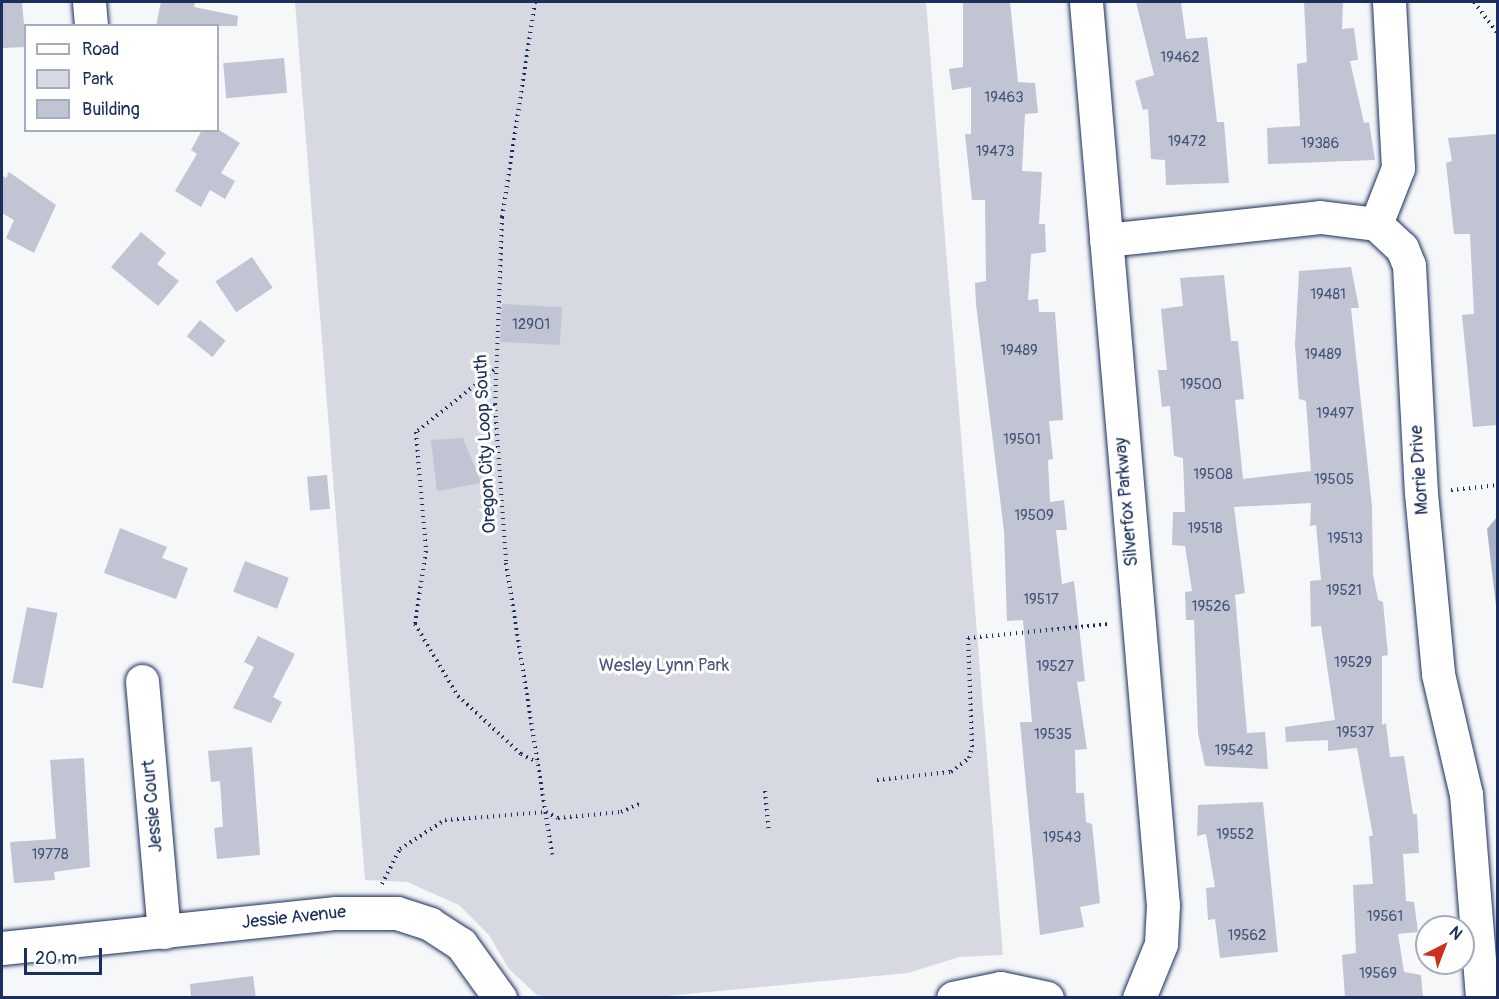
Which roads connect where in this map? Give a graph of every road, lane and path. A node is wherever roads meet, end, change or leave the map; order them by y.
1 (89, 2) edge
2 (535, 2) edge
3 (1086, 2) edge
4 (1389, 2) edge
5 (1474, 2) edge
6 (91, 24) edge
7 (1497, 34) edge
8 (1376, 224) junction
9 (1106, 240) junction
10 (494, 369) junction
11 (1497, 485) edge
12 (1446, 490) dead end
13 (1137, 622) junction
14 (142, 681) dead end
15 (537, 762) junction
16 (877, 780) dead end
17 (765, 791) dead end
18 (641, 803) dead end
19 (546, 812) junction
20 (769, 832) dead end
21 (552, 854) dead end
22 (377, 912) junction
23 (164, 932) junction
24 (2, 948) edge
25 (500, 998) edge
26 (953, 998) edge
27 (1047, 998) edge
28 (1138, 998) edge
29 (1482, 998) edge

1 - 6 street
2 - 10 path, Oregon City Loop South
3 - 9 street, Silverfox Parkway
4 - 8 street
5 - 7 path
8 - 9 street
8 - 29 street, Morrie Drive
9 - 13 street, Silverfox Parkway
10 - 15 path, Oregon City Loop South
10 - 15 path
11 - 12 path
13 - 16 path
13 - 28 street, Silverfox Parkway
14 - 23 street, Jessie Court
15 - 19 path, Oregon City Loop South
17 - 20 path
18 - 19 path
19 - 21 path, Oregon City Loop South
19 - 22 path
22 - 23 street, Jessie Avenue
22 - 25 street, Jessie Avenue
23 - 24 street, Jessie Avenue
26 - 27 street

